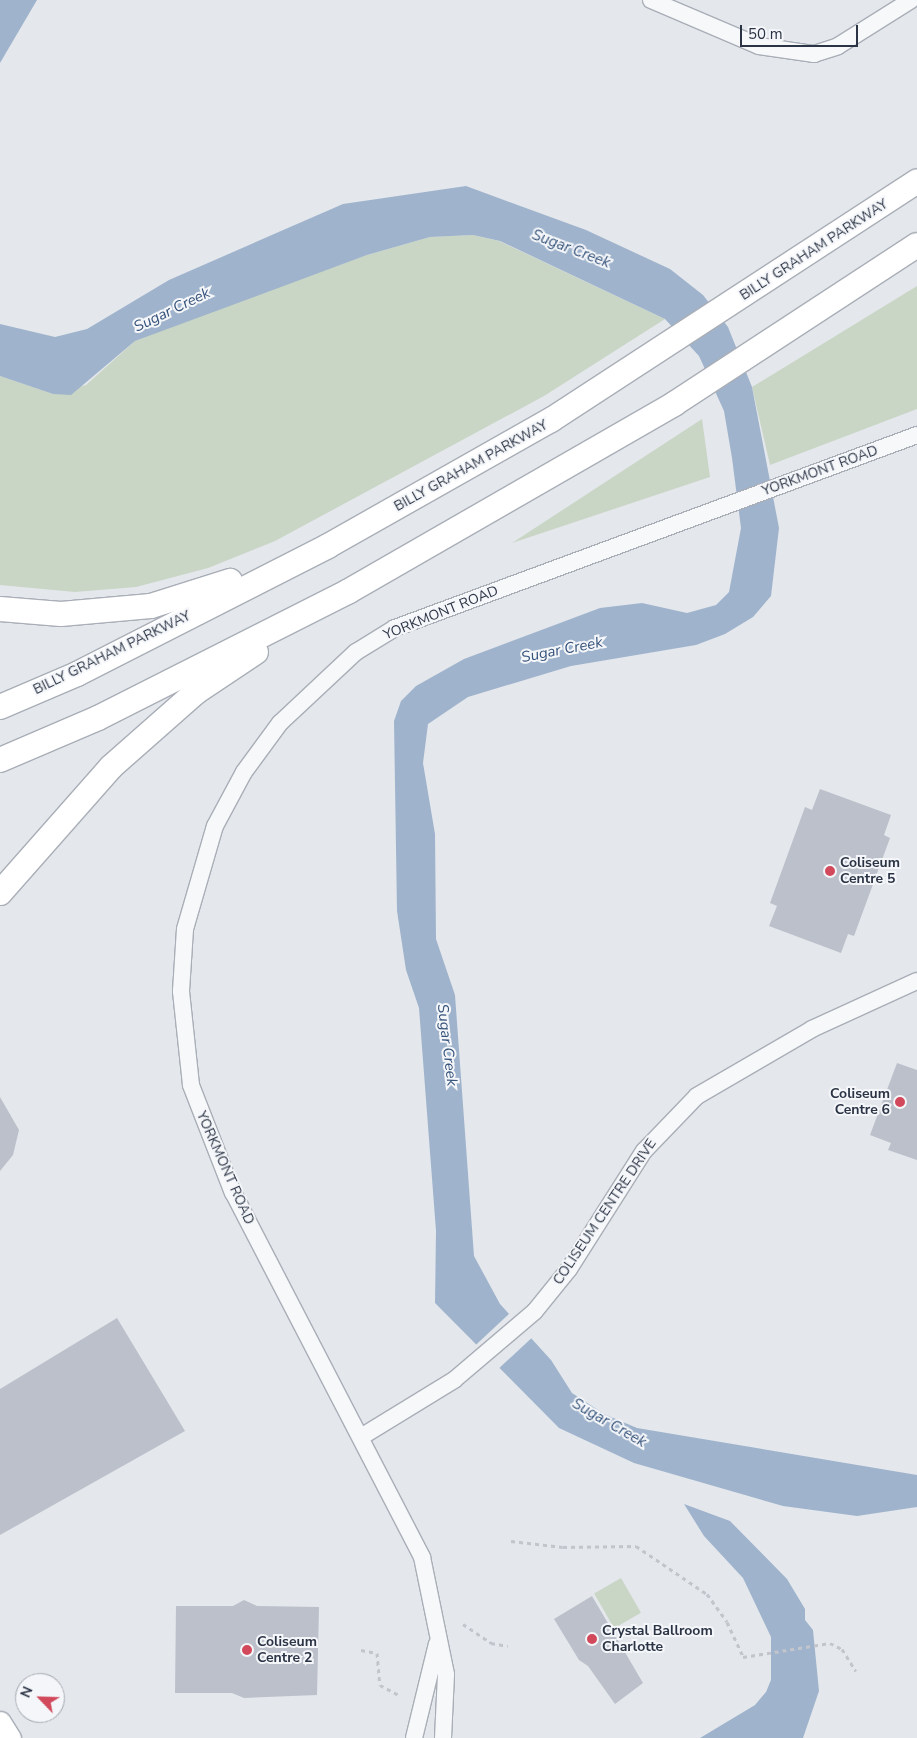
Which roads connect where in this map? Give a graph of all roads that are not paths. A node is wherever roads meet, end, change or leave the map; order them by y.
1 (651, 0) edge
2 (911, 0) edge
3 (917, 181) edge
4 (917, 245) edge
5 (917, 435) edge
6 (328, 546) junction
7 (349, 591) junction
8 (0, 609) edge
9 (0, 707) edge
10 (0, 760) edge
11 (0, 893) edge
12 (917, 981) edge
13 (361, 1437) junction
14 (438, 1642) junction
15 (0, 1722) edge
16 (10, 1738) edge
17 (414, 1738) edge
18 (443, 1738) edge

1 - 2 street
3 - 6 highway, BILLY GRAHAM PARKWAY
4 - 7 highway
5 - 13 street, YORKMONT ROAD
6 - 8 highway
6 - 9 highway, BILLY GRAHAM PARKWAY
7 - 10 highway
7 - 11 highway
12 - 13 street, COLISEUM CENTRE DRIVE
13 - 14 street, YORKMONT ROAD
14 - 17 street, YORKMONT ROAD
14 - 18 street, YORKMONT ROAD
15 - 16 main road

